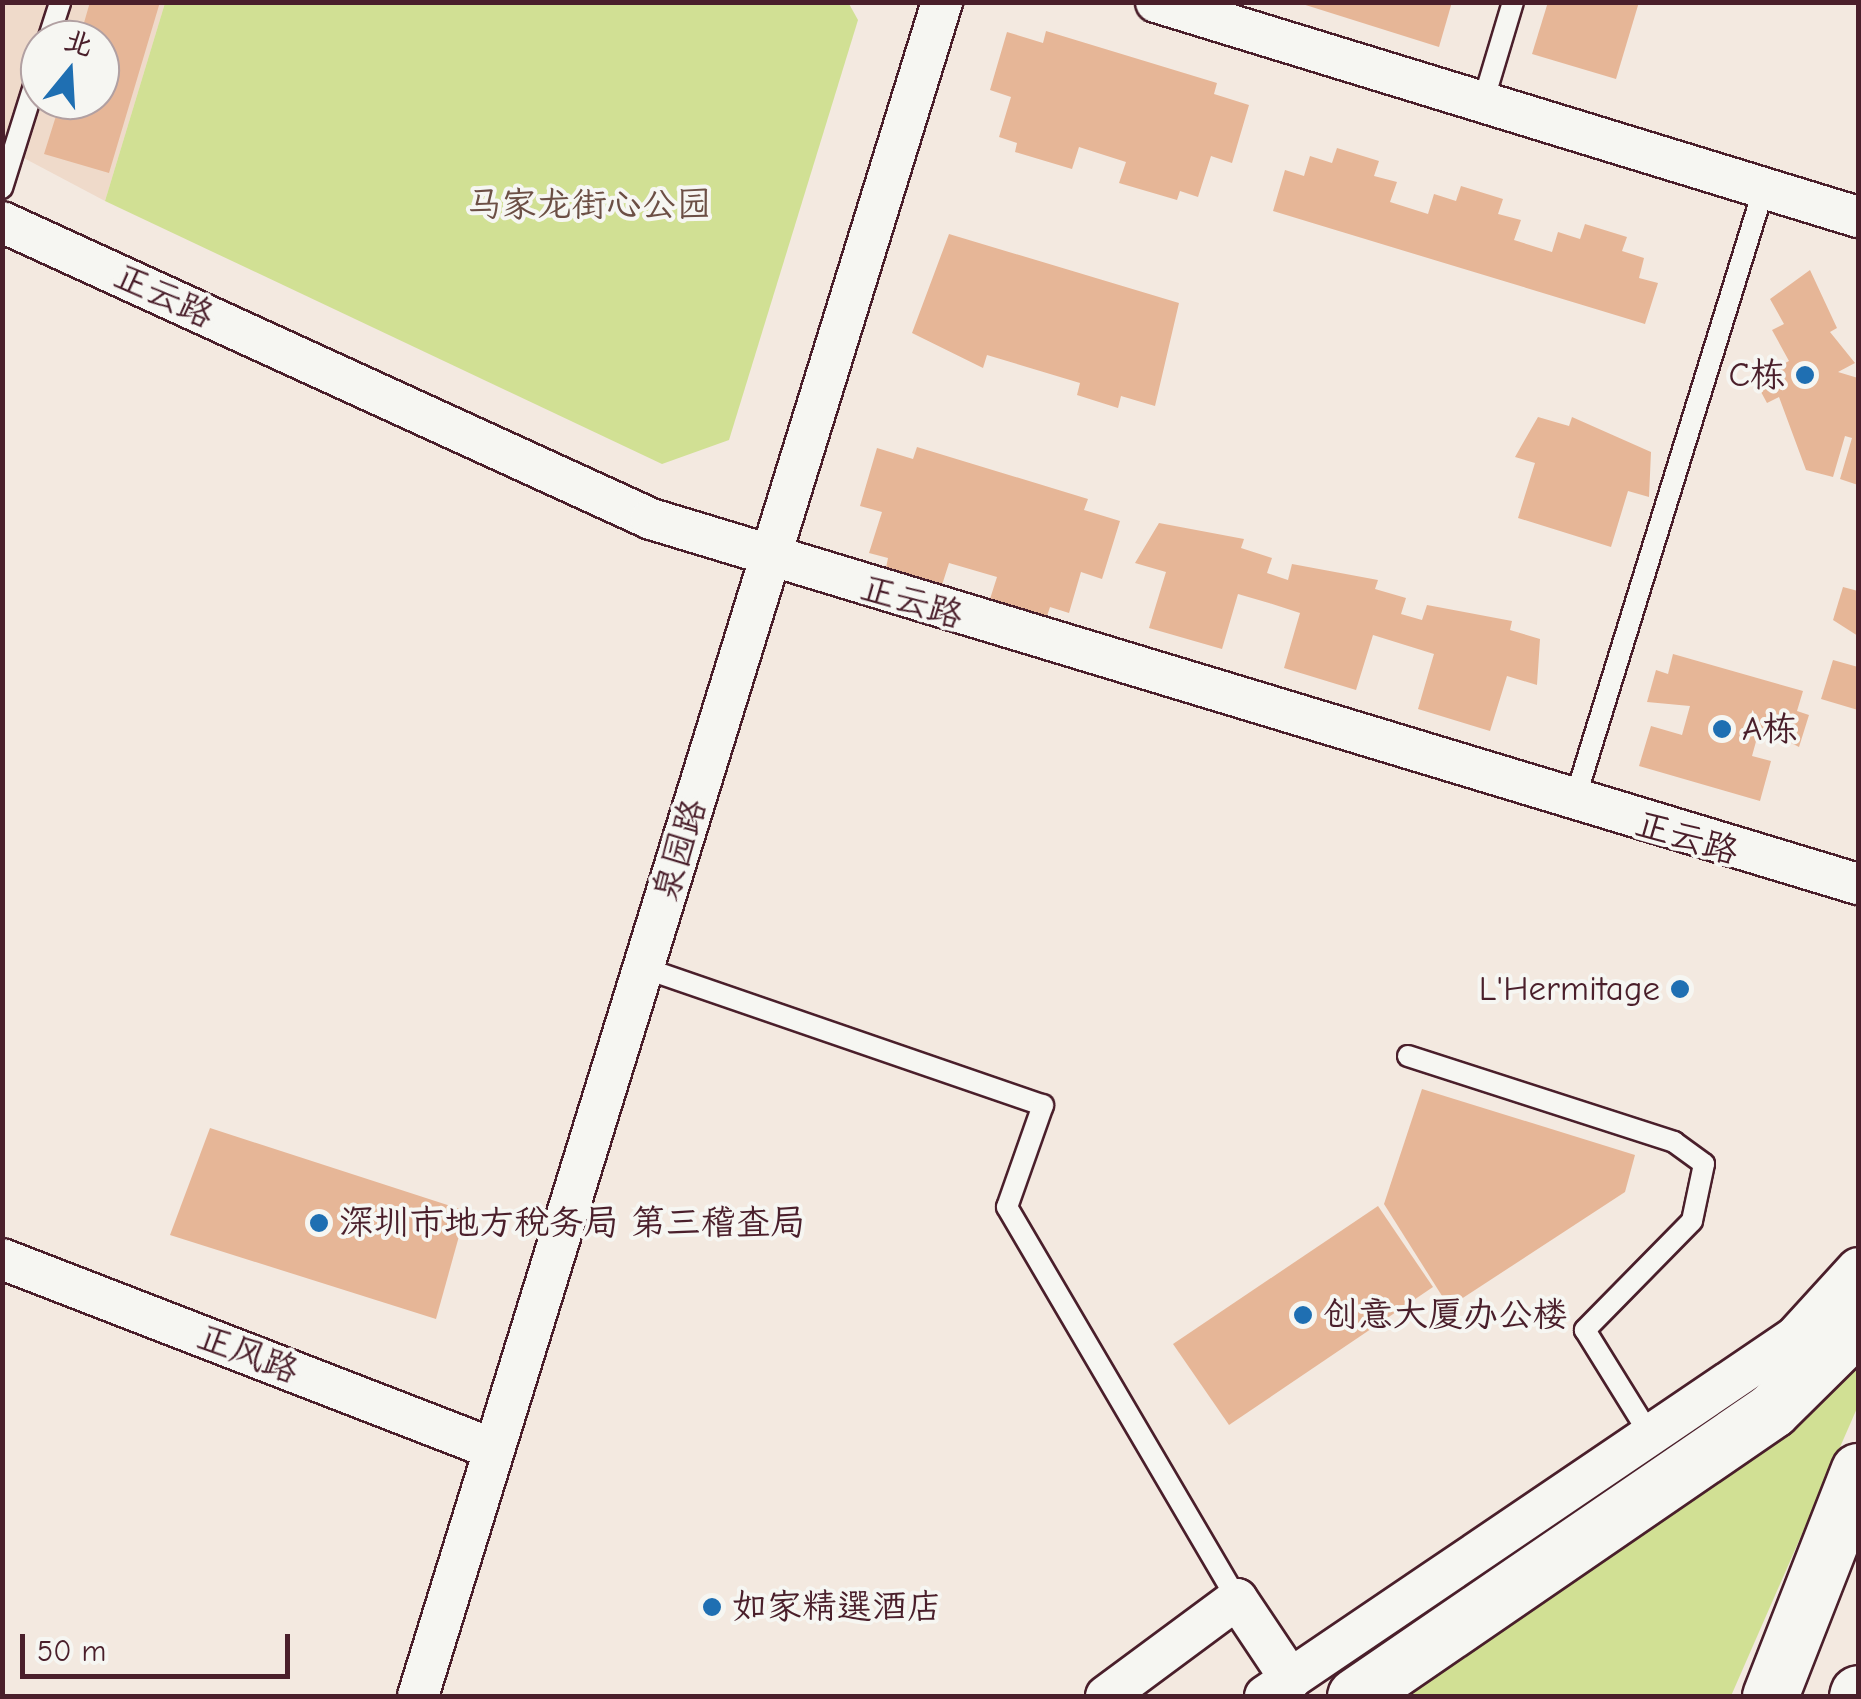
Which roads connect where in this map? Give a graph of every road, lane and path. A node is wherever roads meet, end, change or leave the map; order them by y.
1 (942, 2) edge
2 (1156, 2) edge
3 (1513, 2) edge
4 (1483, 102) junction
5 (23, 120) edge
6 (2, 188) edge
7 (1764, 188) junction
8 (1858, 217) edge
9 (2, 222) edge
10 (770, 559) junction
11 (1574, 803) junction
12 (1858, 884) edge
13 (644, 968) junction
14 (1408, 1056) dead end
15 (2, 1259) edge
16 (1858, 1268) edge
17 (1858, 1325) edge
18 (1652, 1438) junction
19 (493, 1449) junction
20 (1858, 1471) edge
21 (1237, 1599) junction
22 (1777, 1676) edge
23 (1278, 1688) edge
24 (418, 1696) edge
25 (1106, 1696) edge
26 (1355, 1696) edge

1 - 10 street, 泉园路
2 - 4 street
3 - 4 lane
4 - 7 street
5 - 6 lane
7 - 8 street
7 - 11 lane
9 - 10 street, 正云路
10 - 11 street, 正云路
10 - 13 street, 泉园路
11 - 12 street, 正云路
13 - 19 street, 泉园路
13 - 21 lane
14 - 18 lane
15 - 19 street, 正风路
16 - 18 street
17 - 26 main road
18 - 23 street
19 - 24 street, 泉园路
20 - 22 main road
21 - 23 street
21 - 25 street

